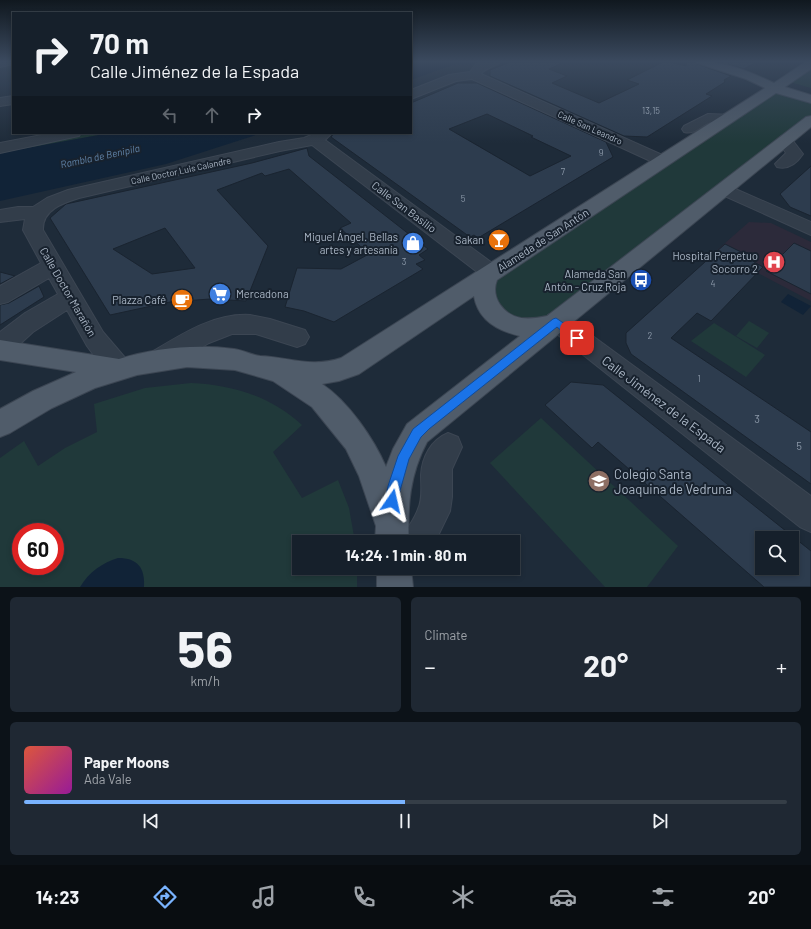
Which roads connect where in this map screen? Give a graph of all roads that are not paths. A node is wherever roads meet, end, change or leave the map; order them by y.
1 (427, 88) edge
2 (502, 88) edge
3 (774, 88) edge
4 (790, 88) edge
5 (412, 95) edge
6 (811, 99) edge
7 (12, 100) edge
8 (0, 102) edge
9 (729, 118) junction
10 (811, 120) edge
11 (689, 129) dead end
12 (69, 134) edge
13 (320, 137) edge
14 (786, 140) junction
15 (0, 148) edge
16 (663, 161) junction
17 (783, 164) dead end
18 (724, 189) junction
19 (38, 213) junction
20 (0, 216) edge
21 (811, 229) edge
22 (53, 266) junction
23 (490, 274) junction
24 (0, 296) edge
25 (71, 298) junction
26 (555, 322) junction
27 (0, 328) edge
28 (297, 337) dead end
29 (5, 350) edge
30 (160, 359) junction
31 (263, 366) junction
32 (118, 368) junction
33 (0, 424) edge
34 (448, 447) dead end
35 (811, 516) edge
36 (390, 535) edge
37 (391, 535) edge
38 (421, 535) edge

1 - 5 street
2 - 16 street, Calle San Leandro
3 - 9 main road, Alameda de San Antón
4 - 6 main road
7 - 8 street
9 - 11 street
9 - 16 main road, Alameda de San Antón
10 - 14 main road
12 - 15 street
13 - 19 street, Calle Doctor Luis Calandre
13 - 23 street, Calle San Basilio
14 - 17 street
14 - 18 main road
16 - 23 main road, Alameda de San Antón
18 - 21 street
18 - 26 main road
19 - 20 street
19 - 22 street, Calle Doctor Marañón
22 - 24 street
22 - 25 street, Calle Doctor Marañón
23 - 26 main road
23 - 31 main road, Alameda de San Antón
25 - 27 street
25 - 29 street
25 - 32 street, Calle Doctor Marañón
26 - 35 street, Calle Jiménez de la Espada
26 - 37 main road
28 - 30 street
29 - 32 main road
30 - 31 main road
30 - 32 main road
31 - 36 main road
32 - 33 main road
34 - 38 street

